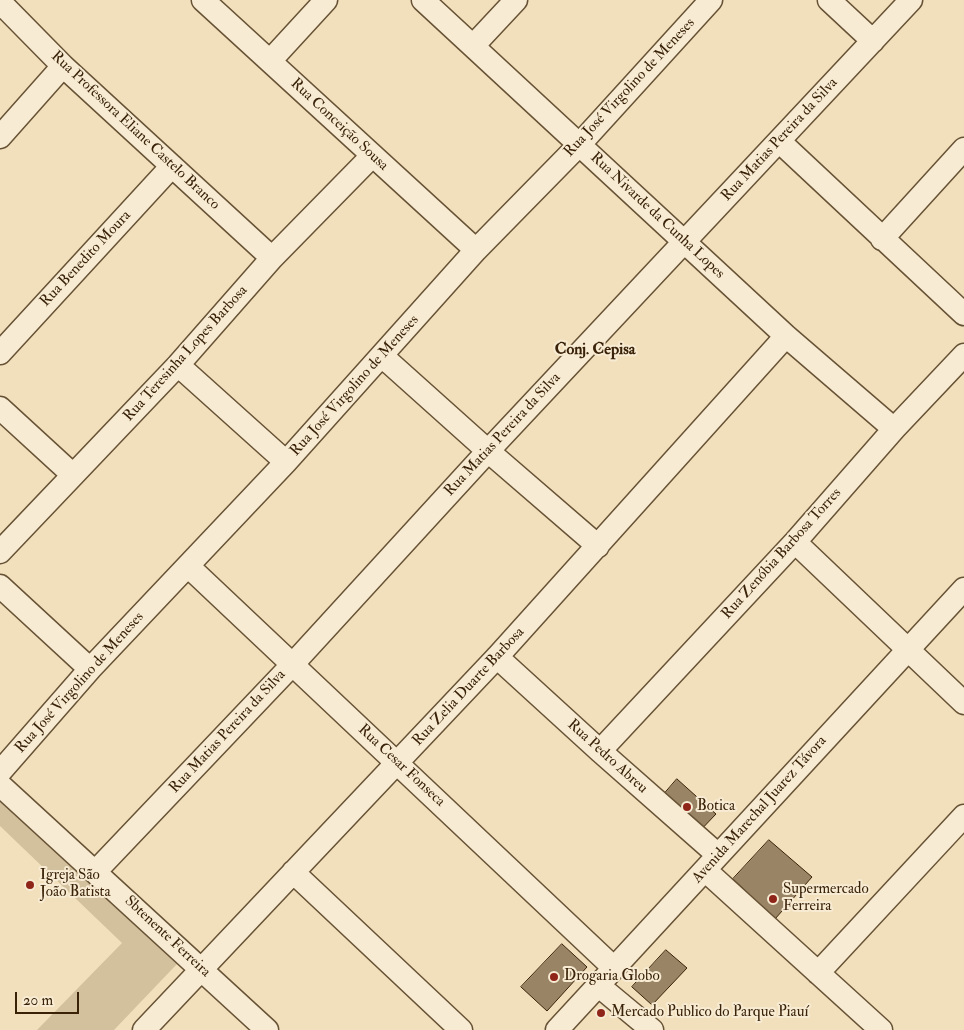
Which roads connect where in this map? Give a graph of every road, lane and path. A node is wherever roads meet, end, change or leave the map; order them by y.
1 (204, 0) edge
2 (326, 0) edge
3 (424, 0) edge
4 (516, 0) edge
5 (711, 0) edge
6 (830, 0) edge
7 (911, 0) edge
8 (0, 2) edge
9 (873, 41) junction
10 (473, 46) junction
11 (270, 61) junction
12 (63, 66) junction
13 (0, 137) edge
14 (779, 141) junction
15 (579, 145) junction
16 (964, 149) edge
17 (372, 156) junction
18 (172, 166) junction
19 (882, 239) junction
20 (685, 242) junction
21 (476, 250) junction
22 (272, 258) junction
23 (964, 314) edge
24 (786, 336) junction
25 (0, 353) edge
26 (964, 355) edge
27 (382, 356) junction
28 (178, 365) junction
29 (0, 408) edge
30 (894, 430) junction
31 (488, 451) junction
32 (286, 462) junction
33 (73, 475) junction
34 (795, 542) junction
35 (598, 546) junction
36 (0, 552) edge
37 (188, 566) junction
38 (0, 586) edge
39 (964, 590) edge
40 (908, 649) junction
41 (497, 657) junction
42 (292, 664) junction
43 (90, 669) junction
44 (964, 703) edge
45 (600, 751) junction
46 (398, 763) junction
47 (0, 772) edge
48 (0, 784) edge
49 (964, 816) edge
50 (712, 862) junction
51 (96, 871) junction
52 (293, 872) junction
53 (614, 968) junction
54 (201, 969) junction
55 (818, 973) junction
56 (599, 986) junction
57 (144, 1030) edge
58 (267, 1030) edge
59 (461, 1030) edge
60 (557, 1030) edge
61 (652, 1030) edge
62 (881, 1030) edge

1 - 11 street, Rua Conceição Sousa
2 - 11 street
3 - 10 street, Rua Nivarde da Cunha Lopes
4 - 10 street
5 - 15 street, Rua José Virgolino de Meneses
6 - 9 street
7 - 9 street, Rua Matias Pereira da Silva
8 - 12 street, Rua Professora Eliane Castelo Branco
9 - 14 street, Rua Matias Pereira da Silva
10 - 15 street, Rua Nivarde da Cunha Lopes
11 - 17 street, Rua Conceição Sousa
12 - 13 street
12 - 18 street, Rua Professora Eliane Castelo Branco
14 - 19 street
14 - 20 street, Rua Matias Pereira da Silva
15 - 20 street, Rua Nivarde da Cunha Lopes
15 - 21 street, Rua José Virgolino de Meneses
16 - 19 street
17 - 21 street, Rua Conceição Sousa
17 - 22 street, Rua Teresinha Lopes Barbosa
18 - 22 street, Rua Professora Eliane Castelo Branco
18 - 25 street, Rua Benedito Moura
19 - 23 street
20 - 24 street, Rua Nivarde da Cunha Lopes
20 - 31 street, Rua Matias Pereira da Silva
21 - 27 street, Rua José Virgolino de Meneses
22 - 28 street, Rua Teresinha Lopes Barbosa
24 - 30 street, Rua Nivarde da Cunha Lopes
24 - 35 street, Rua Zelia Duarte Barbosa
26 - 30 street, Rua Zenóbia Barbosa Torres
27 - 31 street
27 - 32 street, Rua José Virgolino de Meneses
28 - 32 street
28 - 33 street, Rua Teresinha Lopes Barbosa
29 - 33 street
30 - 34 street, Rua Zenóbia Barbosa Torres
31 - 35 street
31 - 42 street, Rua Matias Pereira da Silva
32 - 37 street, Rua José Virgolino de Meneses
33 - 36 street, Rua Teresinha Lopes Barbosa
34 - 40 street
34 - 45 street, Rua Zenóbia Barbosa Torres
35 - 41 street, Rua Zelia Duarte Barbosa
37 - 42 street, Rua Cesar Fonseca
37 - 43 street, Rua José Virgolino de Meneses
38 - 43 street
39 - 40 street, Avenida Marechal Juarez Távora
40 - 44 street
40 - 50 street, Avenida Marechal Juarez Távora
41 - 45 street, Rua Pedro Abreu
41 - 46 street, Rua Zelia Duarte Barbosa
42 - 46 street, Rua Cesar Fonseca
42 - 51 street, Rua Matias Pereira da Silva
43 - 47 street, Rua José Virgolino de Meneses
45 - 50 street, Rua Pedro Abreu
46 - 52 street, Rua Zelia Duarte Barbosa
46 - 53 street, Rua Cesar Fonseca
48 - 51 street, Sbtenente Ferreira
49 - 55 street
50 - 53 street, Avenida Marechal Juarez Távora
50 - 55 street, Rua Pedro Abreu
51 - 54 street, Sbtenente Ferreira
52 - 54 street, Rua Zelia Duarte Barbosa
52 - 59 street
53 - 56 street, Avenida Marechal Juarez Távora
54 - 57 street, Rua Zelia Duarte Barbosa
54 - 58 street, Sbtenente Ferreira
55 - 62 street, Rua Pedro Abreu
56 - 60 street, Avenida Marechal Juarez Távora
56 - 61 street

